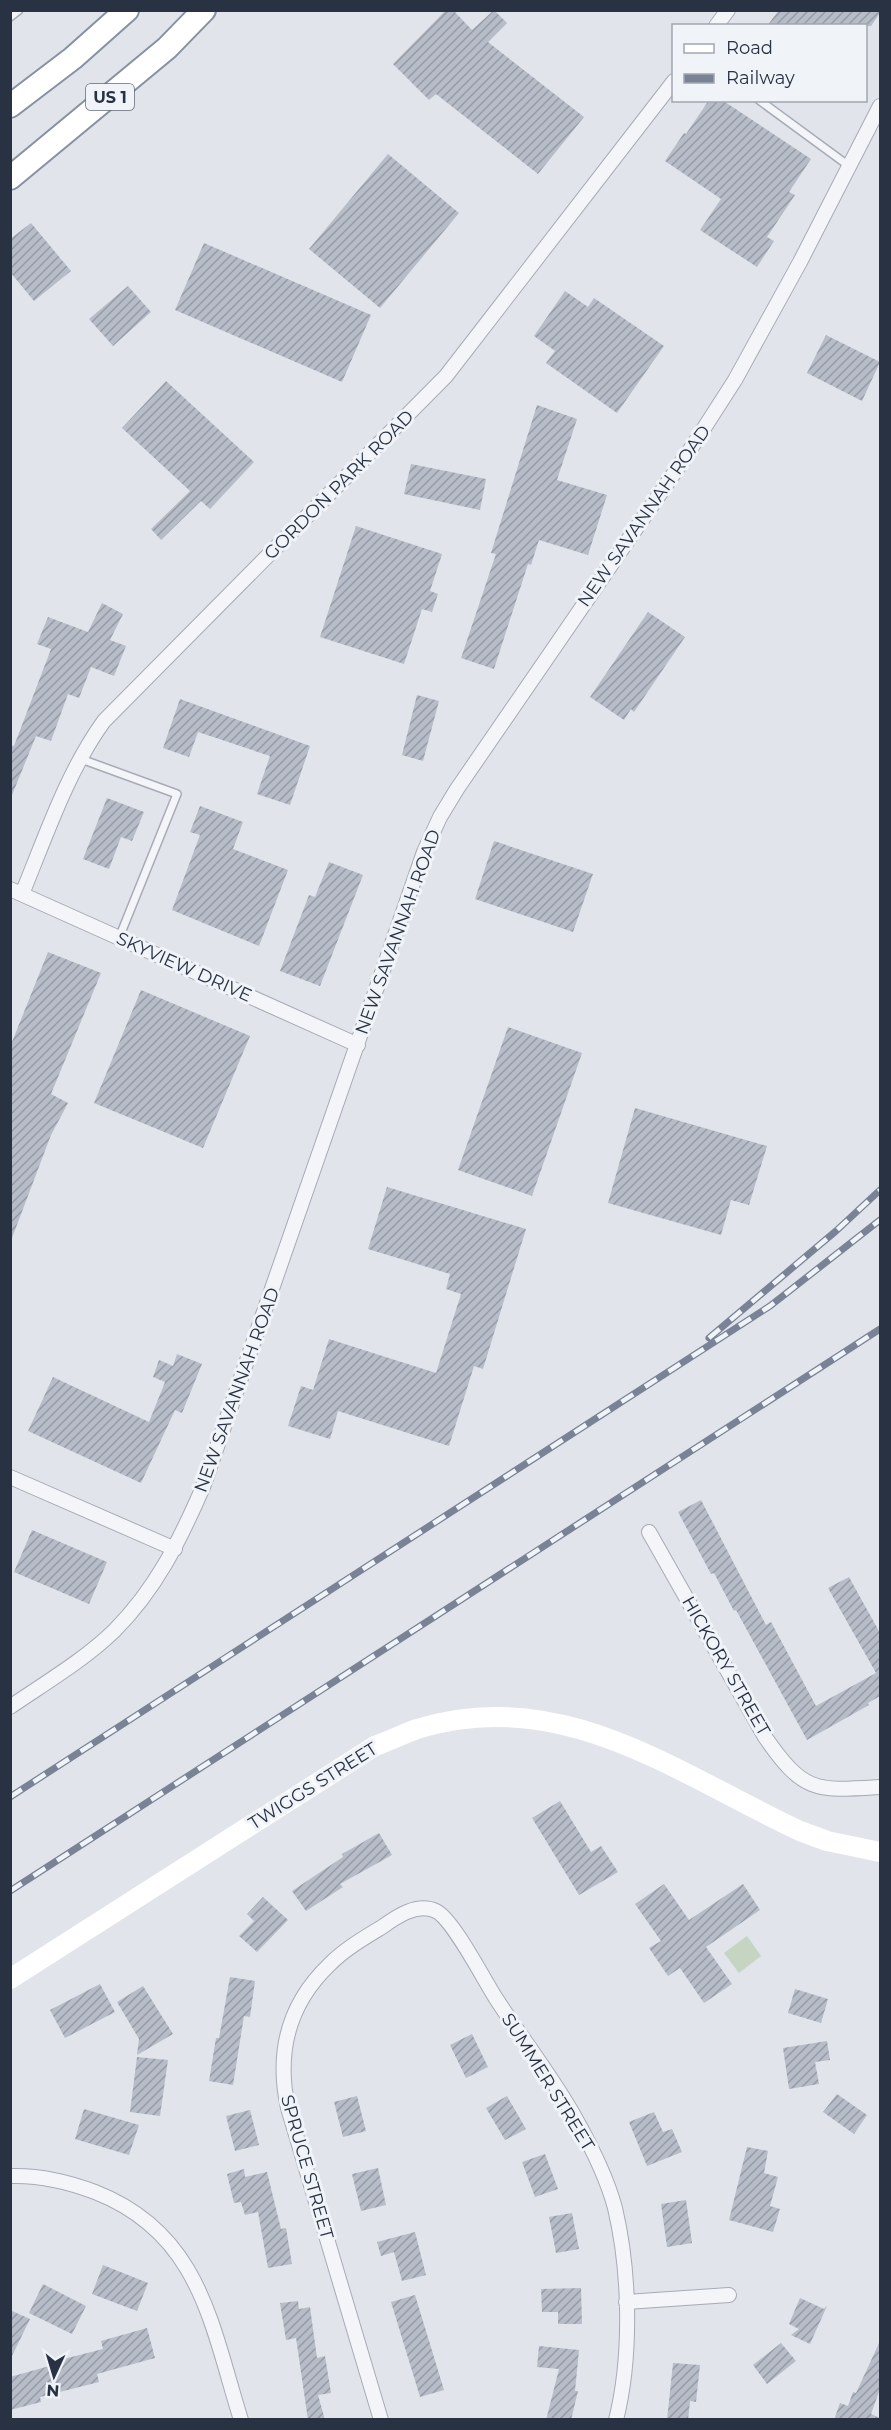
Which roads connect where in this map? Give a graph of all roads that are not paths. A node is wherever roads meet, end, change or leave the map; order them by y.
1 (19, 10) edge
2 (127, 10) edge
3 (204, 10) edge
4 (728, 10) edge
5 (10, 17) edge
6 (718, 24) edge
7 (672, 84) edge
8 (762, 102) edge
9 (10, 106) edge
10 (880, 106) edge
11 (850, 166) junction
12 (10, 178) edge
13 (81, 759) junction
14 (16, 892) edge
15 (119, 938) junction
16 (358, 1044) junction
17 (10, 1477) edge
18 (650, 1532) dead end
19 (175, 1550) junction
20 (10, 1707) edge
21 (880, 1787) edge
22 (880, 1852) edge
23 (429, 1909) joint
24 (10, 1979) edge
25 (10, 2176) edge
26 (729, 2295) dead end
27 (626, 2302) junction
28 (241, 2420) edge
29 (381, 2420) edge
30 (616, 2420) edge

1 - 5 lane
2 - 9 highway
3 - 12 highway, US 1
4 - 6 street
7 - 13 street, GORDON PARK ROAD
8 - 11 lane
10 - 11 street, NEW SAVANNAH ROAD
11 - 16 street, NEW SAVANNAH ROAD
13 - 14 street, GORDON PARK ROAD
13 - 15 lane
14 - 15 street, SKYVIEW DRIVE
15 - 16 street, SKYVIEW DRIVE
16 - 19 street, NEW SAVANNAH ROAD
17 - 19 street
18 - 21 street, HICKORY STREET
19 - 20 street, NEW SAVANNAH ROAD
22 - 24 main road, TWIGGS STREET
23 - 27 street, SUMMER STREET
23 - 29 street, SPRUCE STREET
25 - 28 street
26 - 27 street
27 - 30 street, SUMMER STREET

